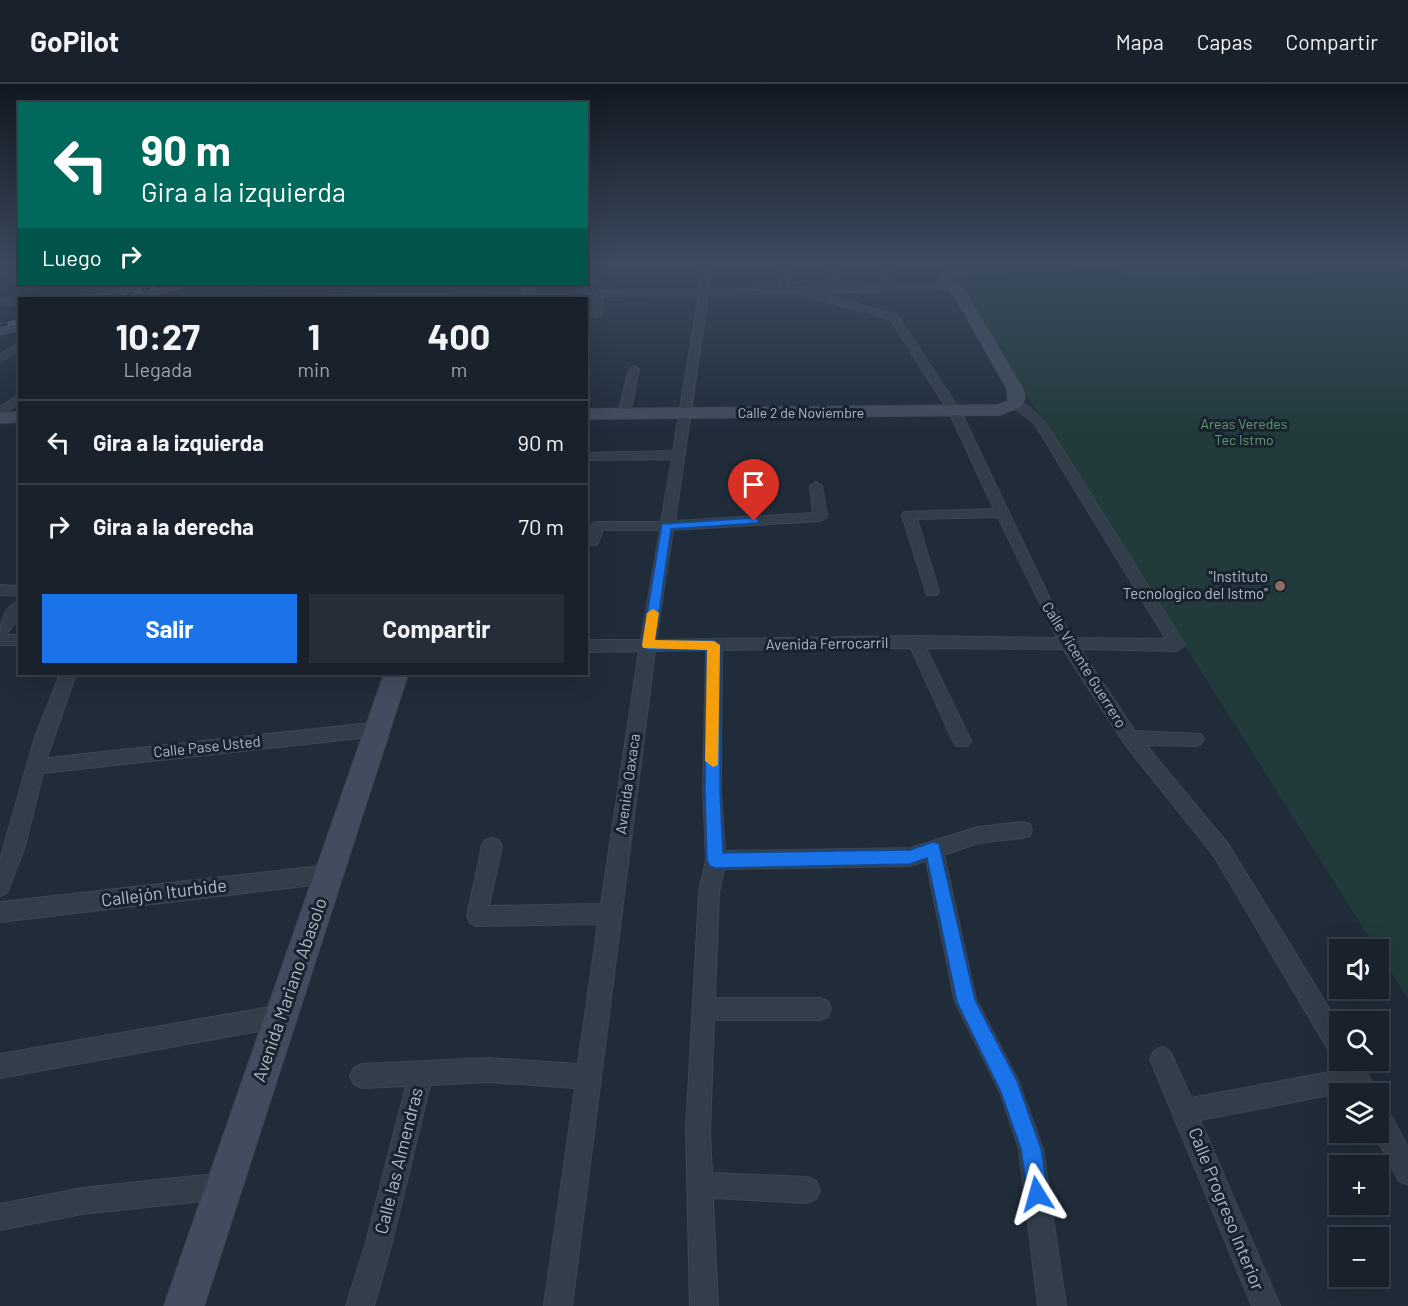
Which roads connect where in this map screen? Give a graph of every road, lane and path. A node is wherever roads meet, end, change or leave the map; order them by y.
1 (699, 321) edge
2 (897, 321) edge
3 (974, 321) edge
4 (18, 326) edge
5 (0, 331) edge
6 (18, 346) edge
7 (1, 358) edge
8 (18, 359) edge
9 (634, 369) dead end
10 (18, 399) edge
11 (1015, 404) junction
12 (955, 412) junction
13 (0, 413) edge
14 (686, 413) junction
15 (588, 414) edge
16 (624, 414) junction
17 (18, 417) edge
18 (0, 418) edge
19 (678, 455) junction
20 (588, 456) dead end
21 (816, 486) dead end
22 (1001, 513) junction
23 (666, 526) junction
24 (592, 542) dead end
25 (0, 590) edge
26 (18, 591) edge
27 (932, 592) dead end
28 (18, 609) edge
29 (0, 632) edge
30 (0, 640) edge
31 (18, 640) edge
32 (916, 642) junction
33 (1068, 644) junction
34 (588, 645) edge
35 (648, 645) junction
36 (714, 645) junction
37 (68, 675) edge
38 (396, 675) edge
39 (379, 729) junction
40 (1130, 738) junction
41 (1195, 739) dead end
42 (962, 741) dead end
43 (35, 766) junction
44 (1023, 830) dead end
45 (492, 846) dead end
46 (933, 849) junction
47 (716, 860) junction
48 (329, 874) junction
49 (0, 887) edge
50 (0, 912) edge
51 (610, 914) junction
52 (704, 1009) junction
53 (820, 1009) dead end
54 (281, 1016) junction
55 (1329, 1030) edge
56 (1162, 1059) dead end
57 (0, 1066) edge
58 (421, 1074) junction
59 (362, 1076) dead end
60 (589, 1077) junction
61 (1357, 1077) edge
62 (1186, 1111) junction
63 (1389, 1137) edge
64 (1408, 1172) edge
65 (700, 1185) junction
66 (223, 1186) junction
67 (807, 1190) dead end
68 (0, 1217) edge
69 (184, 1306) edge
70 (360, 1306) edge
71 (558, 1306) edge
72 (704, 1306) edge
73 (1052, 1306) edge
74 (1266, 1306) edge

1 - 14 street, Avenida Oaxaca
2 - 12 street, Calle Vicente Guerrero
3 - 11 street
4 - 5 street
6 - 7 street
7 - 8 street
9 - 16 street
10 - 13 street
11 - 12 street, Calle 2 de Noviembre
11 - 33 street, Avenida Ferrocarril
12 - 14 street, Calle 2 de Noviembre
12 - 22 street, Calle Vicente Guerrero
14 - 16 street, Calle 2 de Noviembre
14 - 19 street, Avenida Oaxaca
15 - 16 street, Calle 2 de Noviembre
17 - 18 street
19 - 20 street
19 - 23 street, Avenida Oaxaca
21 - 23 street
22 - 27 street
22 - 33 street, Calle Vicente Guerrero
23 - 24 street
23 - 35 street, Avenida Oaxaca
25 - 26 street
28 - 29 street
30 - 31 street
32 - 33 street, Avenida Ferrocarril
32 - 36 street, Avenida Ferrocarril
32 - 42 street
33 - 40 street, Calle Vicente Guerrero
34 - 35 street, Avenida Ferrocarril
35 - 36 street, Avenida Ferrocarril
35 - 51 street, Avenida Oaxaca
36 - 47 street
37 - 43 street
38 - 39 street, Avenida Mariano Abasolo
39 - 43 street, Calle Pase Usted
39 - 48 street, Avenida Mariano Abasolo
40 - 41 street
40 - 55 street, Calle Vicente Guerrero
43 - 49 street
44 - 46 street
45 - 51 street
46 - 47 street
46 - 73 street
47 - 52 street
48 - 50 street, Callejón Iturbide
48 - 54 street, Avenida Mariano Abasolo
51 - 60 street, Avenida Oaxaca
52 - 53 street
52 - 65 street
54 - 57 street
54 - 66 street, Avenida Mariano Abasolo
56 - 62 street, Calle Progreso Interior
58 - 59 street
58 - 60 street, Calle las Almendras
58 - 70 street, Calle las Almendras
60 - 71 street, Avenida Oaxaca
61 - 62 street
62 - 74 street, Calle Progreso Interior
63 - 64 street
65 - 67 street
65 - 72 street
66 - 68 street
66 - 69 street, Avenida Mariano Abasolo

